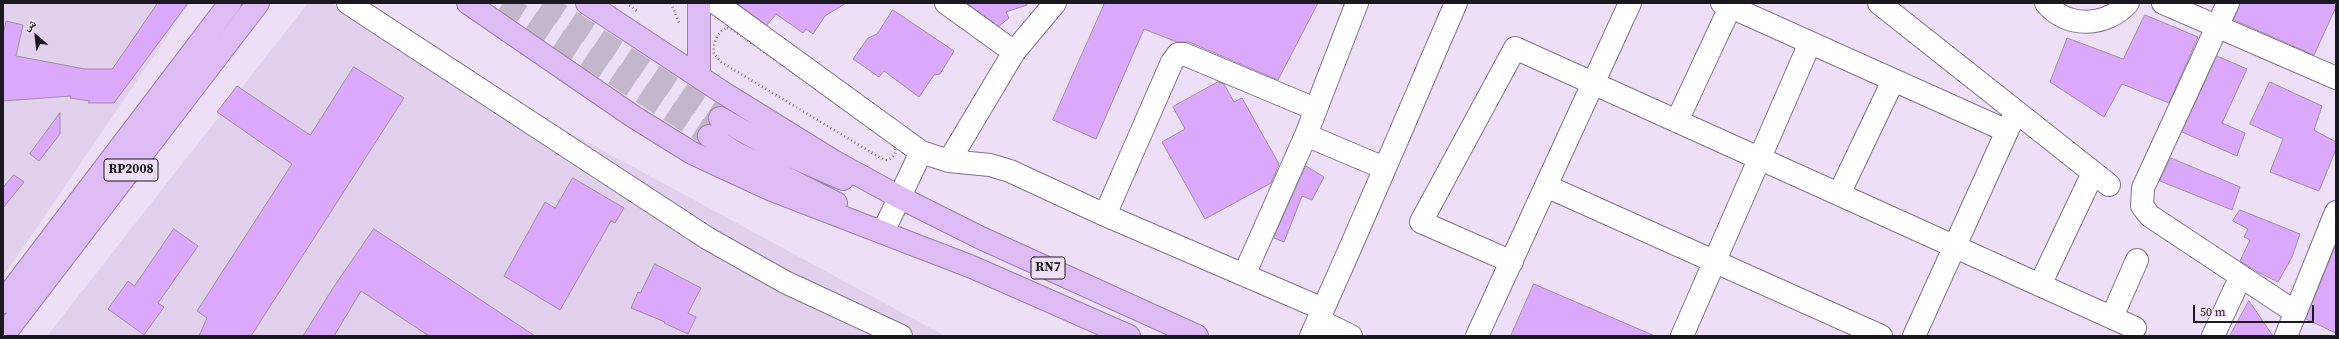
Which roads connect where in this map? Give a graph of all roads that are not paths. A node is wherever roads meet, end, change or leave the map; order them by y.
1 (230, 3) edge
2 (258, 3) edge
3 (348, 3) edge
4 (468, 3) edge
5 (587, 3) edge
6 (699, 3) edge
7 (716, 3) edge
8 (946, 3) edge
9 (1055, 3) edge
10 (1356, 3) edge
11 (1456, 3) edge
12 (1630, 3) edge
13 (1879, 3) edge
14 (2046, 3) edge
15 (2128, 3) edge
16 (2163, 3) edge
17 (2228, 3) edge
18 (1728, 4) edge
19 (2217, 27) junction
20 (1810, 43) junction
21 (1014, 52) junction
22 (699, 77) junction
23 (2336, 78) edge
24 (1893, 81) junction
25 (1593, 83) junction
26 (1315, 109) junction
27 (2016, 112) junction
28 (1677, 121) junction
29 (2007, 132) junction
30 (1306, 135) junction
31 (921, 152) junction
32 (1760, 158) junction
33 (949, 161) junction
34 (1384, 168) junction
35 (1546, 186) junction
36 (1839, 194) junction
37 (899, 197) junction
38 (2336, 212) edge
39 (1105, 215) junction
40 (883, 232) junction
41 (1955, 246) junction
42 (2137, 260) dead end
43 (1512, 262) junction
44 (1714, 262) junction
45 (1244, 275) junction
46 (2241, 276) junction
47 (2040, 285) junction
48 (3, 302) edge
49 (2295, 312) junction
50 (2112, 317) junction
51 (1318, 322) edge
52 (2135, 328) dead end
53 (3, 336) edge
54 (901, 336) edge
55 (1129, 336) edge
56 (1197, 336) edge
57 (1351, 336) edge
58 (1477, 336) edge
59 (1682, 336) edge
60 (1881, 336) edge
61 (1914, 336) edge
62 (2213, 336) edge
63 (2286, 336) edge

1 - 48 highway, RP2008
2 - 53 highway, RP2008
3 - 54 street
4 - 40 highway
5 - 22 highway
6 - 22 highway
7 - 31 street
8 - 21 street
9 - 21 street
10 - 26 street
11 - 34 street
12 - 25 street
13 - 27 street
14 - 15 street
16 - 19 street
17 - 19 street
18 - 20 street
18 - 28 street
19 - 23 street
19 - 46 street
20 - 24 street
20 - 32 street
21 - 33 street
22 - 37 highway
24 - 29 street
24 - 36 street
25 - 28 street
25 - 35 street
25 - 43 street
26 - 30 street
26 - 39 street
27 - 29 street
27 - 47 street
28 - 32 street
29 - 41 street
30 - 34 street
30 - 45 street
31 - 33 street
31 - 37 street
32 - 36 street
32 - 44 street
33 - 39 street
34 - 51 street
35 - 43 street
35 - 44 street
36 - 41 street
37 - 40 street
37 - 40 highway, RN7
37 - 56 highway, RN7
38 - 49 street
39 - 45 street
40 - 55 highway, RN7
41 - 47 street
41 - 61 street
42 - 50 street
43 - 58 street
44 - 59 street
44 - 60 street
45 - 51 street
46 - 49 street
46 - 62 street
47 - 50 street
49 - 63 street
50 - 52 street
51 - 57 street

